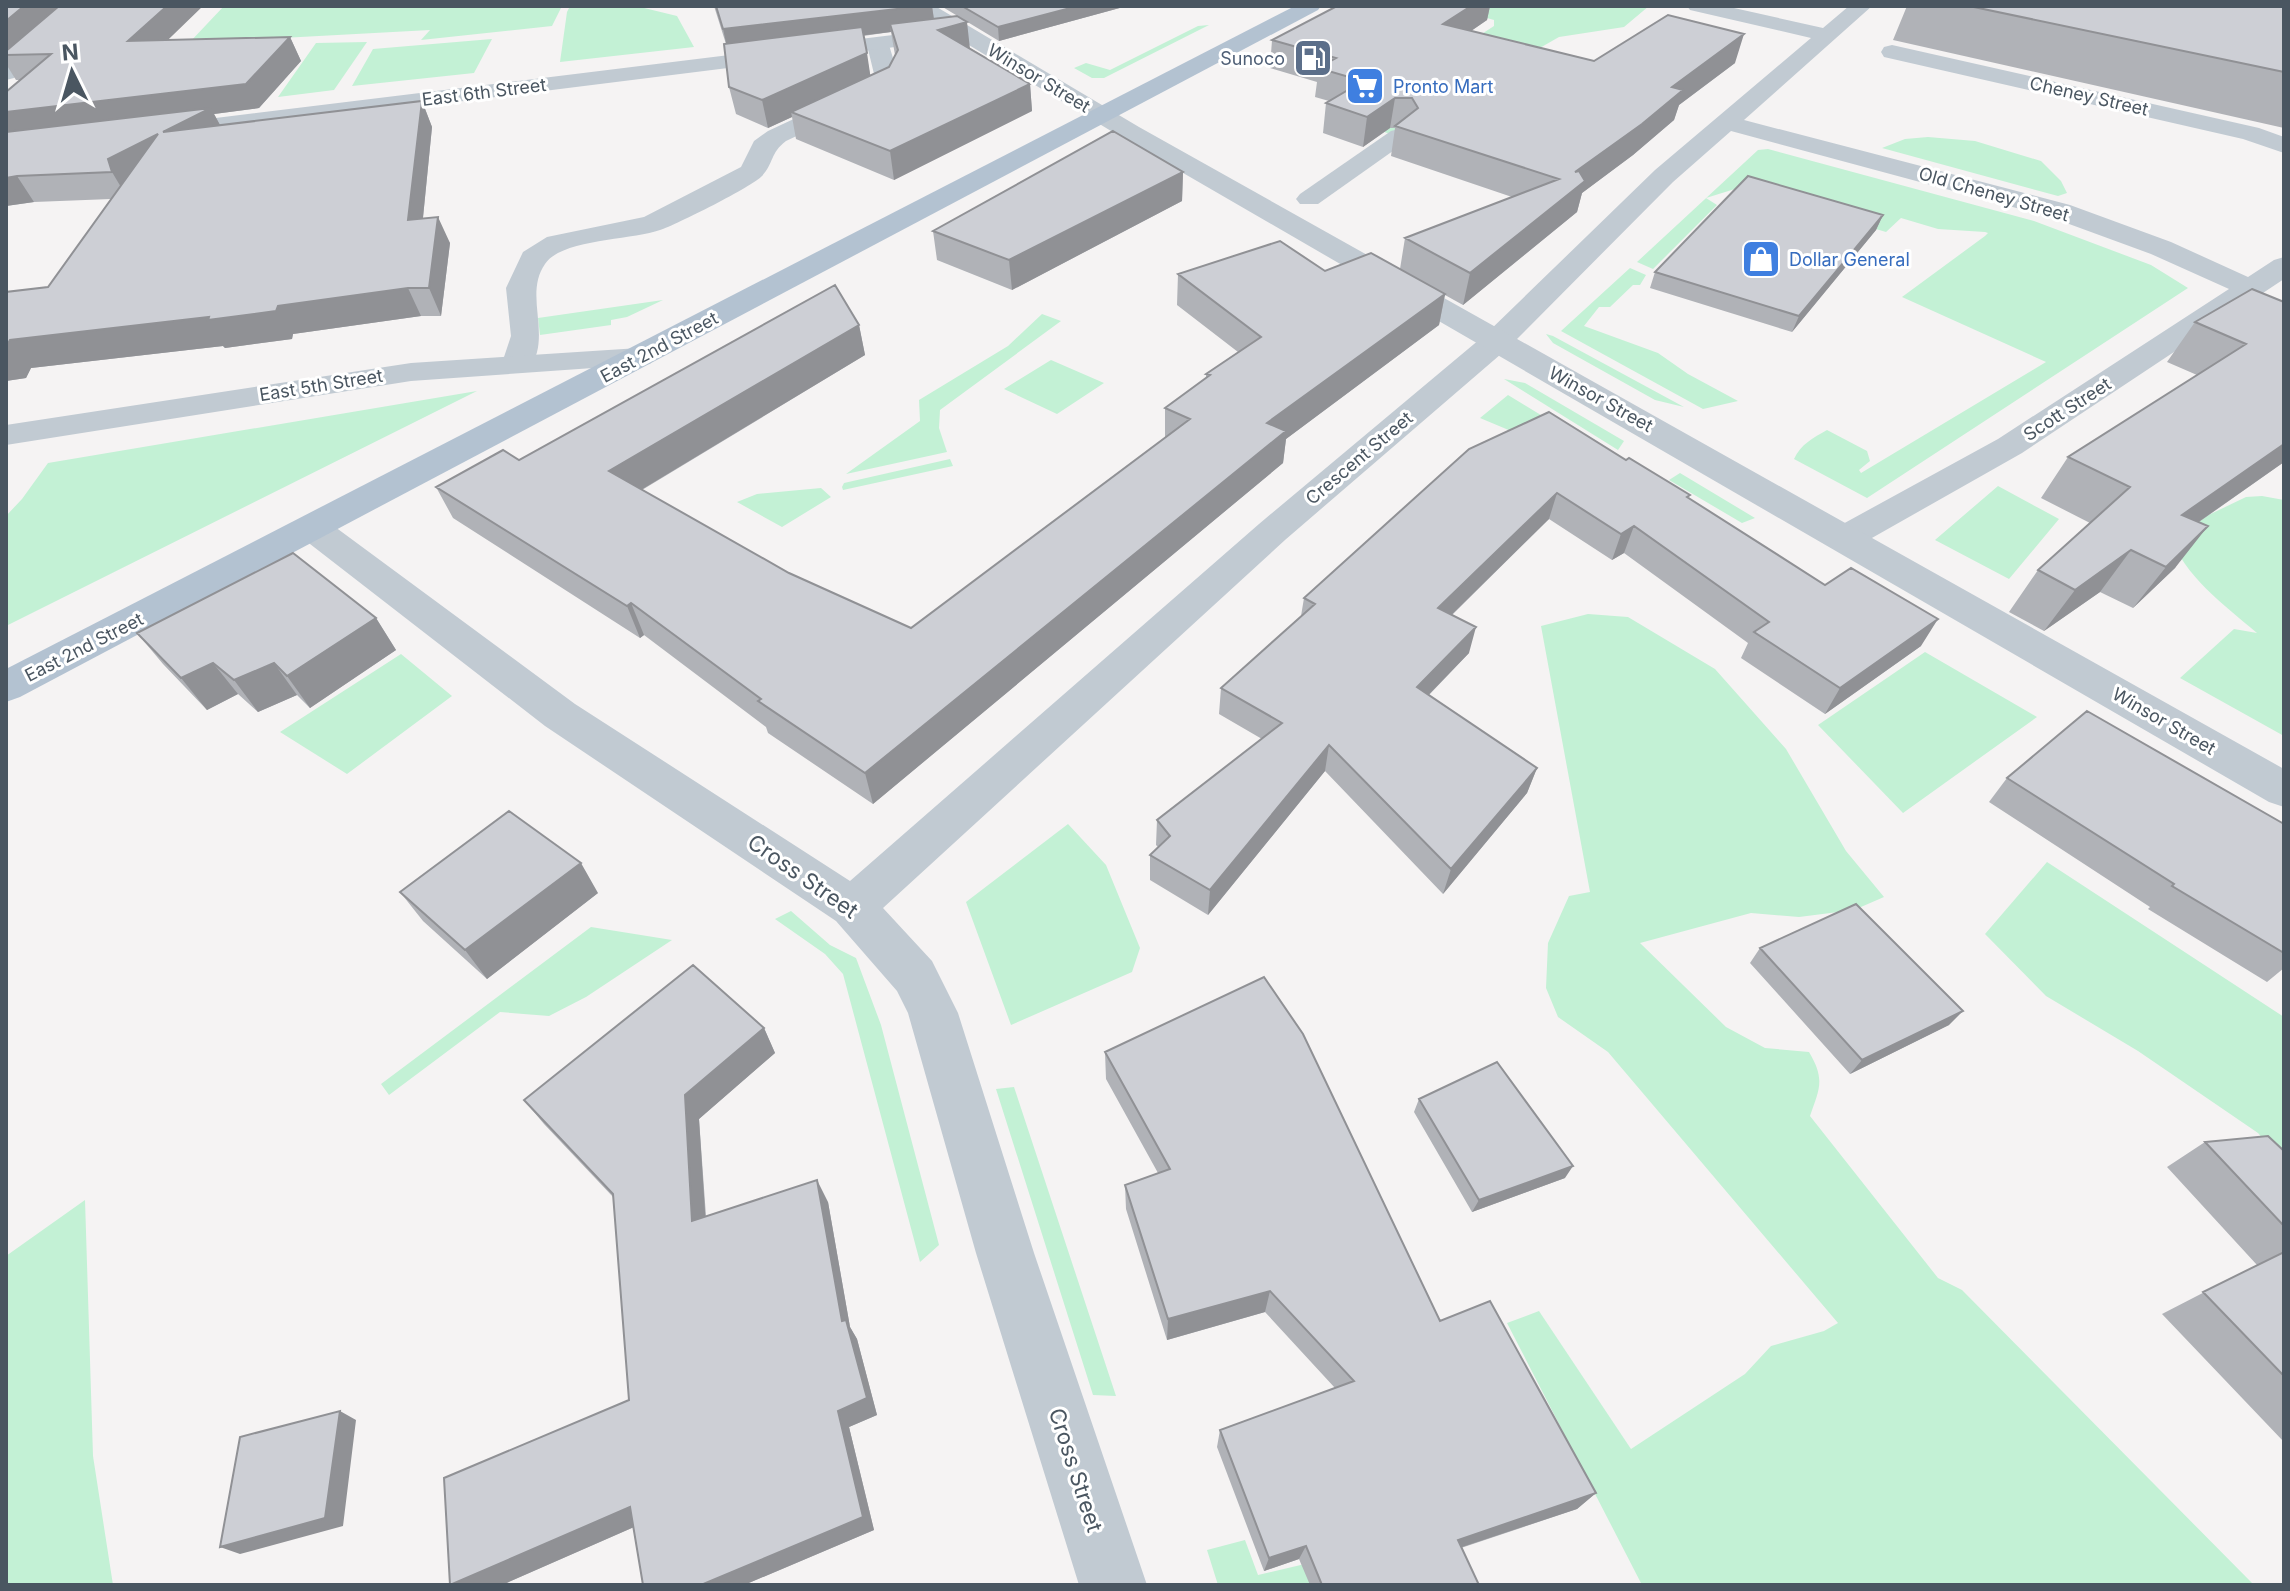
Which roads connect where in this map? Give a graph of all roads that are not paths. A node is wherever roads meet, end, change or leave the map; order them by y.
1 (84, 6) edge
2 (920, 6) edge
3 (1311, 6) edge
4 (1697, 6) edge
5 (1862, 6) edge
6 (962, 32) junction
7 (1829, 36) junction
8 (878, 45) junction
9 (1892, 52) dead end
10 (6, 73) edge
11 (1102, 116) junction
12 (1728, 123) junction
13 (144, 134) edge
14 (1399, 136) edge
15 (2284, 145) edge
16 (1309, 199) dead end
17 (2284, 266) edge
18 (2252, 289) junction
19 (1497, 341) junction
20 (639, 357) junction
21 (518, 363) junction
22 (6, 435) edge
23 (314, 529) junction
24 (1843, 539) junction
25 (6, 687) edge
26 (2284, 790) edge
27 (853, 907) junction
28 (1113, 1585) edge

1 - 10 street
2 - 6 street, Winsor Street
3 - 11 main road, East 2nd Street
4 - 7 street
5 - 7 street, Crescent Street
6 - 8 street, East 6th Street
6 - 11 street, Winsor Street
7 - 12 street, Crescent Street
8 - 13 street, East 6th Street
8 - 21 street
9 - 15 street, Cheney Street
11 - 19 street, Winsor Street
11 - 20 main road, East 2nd Street
12 - 18 street, Old Cheney Street
12 - 19 street, Crescent Street
14 - 16 street
17 - 18 street, Scott Street
18 - 24 street, Scott Street
19 - 24 street, Winsor Street
19 - 27 street, Crescent Street
20 - 21 street, East 5th Street
20 - 23 main road, East 2nd Street
21 - 22 street, East 5th Street
23 - 25 main road, East 2nd Street
23 - 27 street, Cross Street
24 - 26 street, Winsor Street
27 - 28 street, Cross Street

